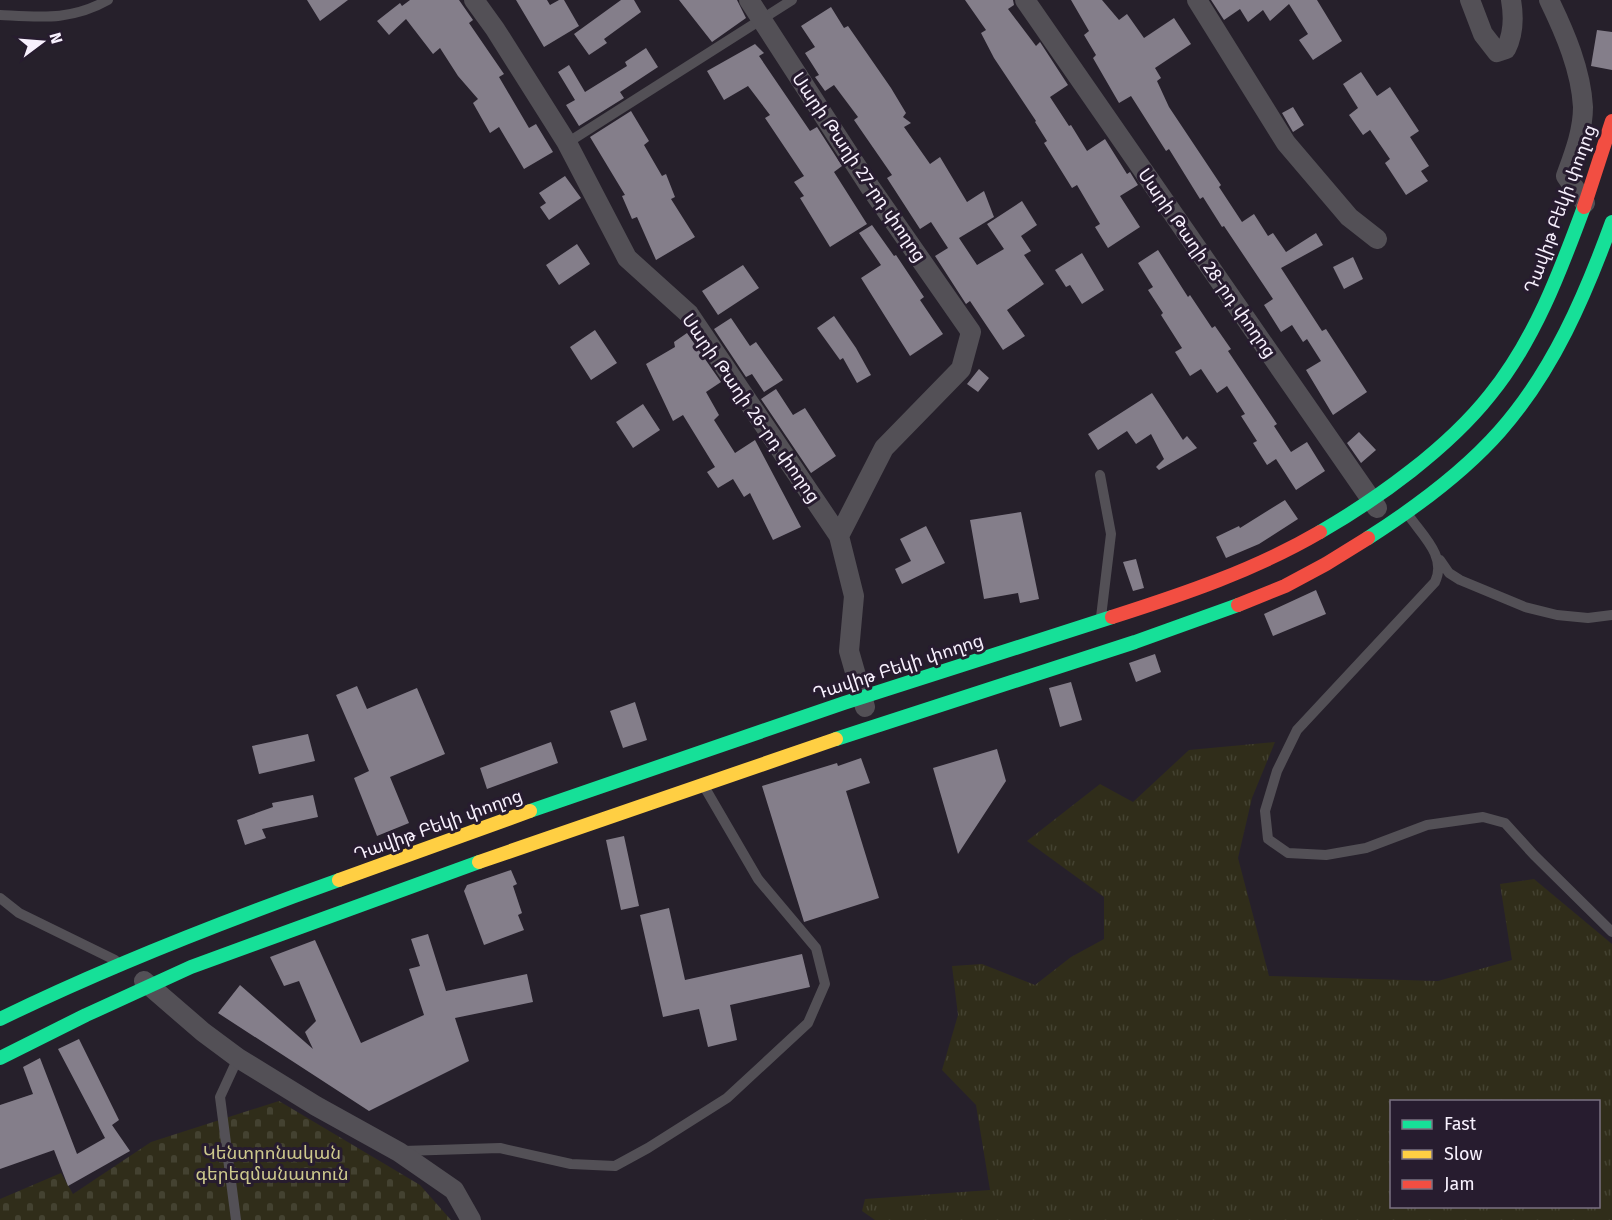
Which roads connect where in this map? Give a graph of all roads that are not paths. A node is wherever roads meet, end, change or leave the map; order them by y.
1 (108, 0) edge
2 (474, 0) edge
3 (749, 0) edge
4 (792, 0) edge
5 (1025, 0) edge
6 (1197, 0) edge
7 (1470, 0) edge
8 (1511, 0) edge
9 (1549, 0) edge
10 (0, 15) edge
11 (762, 20) junction
12 (1612, 121) edge
13 (567, 143) junction
14 (1585, 203) junction
15 (1612, 222) edge
16 (1377, 239) dead end
17 (1100, 475) dead end
18 (1371, 500) junction
19 (1407, 513) junction
20 (1389, 525) junction
21 (839, 536) junction
22 (1437, 555) junction
23 (1612, 615) edge
24 (1100, 620) junction
25 (861, 698) junction
26 (873, 726) junction
27 (703, 784) junction
28 (0, 898) edge
29 (1612, 933) edge
30 (121, 963) junction
31 (151, 986) junction
32 (0, 1019) edge
33 (0, 1058) edge
34 (238, 1058) junction
35 (399, 1152) junction
36 (236, 1220) edge
37 (471, 1220) edge

1 - 10 lane
2 - 13 street, Սարի Թաղի 26-րդ փողոց
3 - 11 street, Սարի Թաղի 27-րդ փողոց
4 - 11 lane
5 - 18 street, Սարի Թաղի 28-րդ փողոց
6 - 16 street
7 - 8 street
9 - 14 street
11 - 13 lane
11 - 21 street, Սարի Թաղի 27-րդ փողոց
12 - 14 main road, Դավիթ Բեկի փողոց
13 - 21 street, Սարի Թաղի 26-րդ փողոց
14 - 18 main road, Դավիթ Բեկի փողոց
15 - 19 main road
17 - 24 lane
18 - 20 street, Սարի Թաղի 28-րդ փողոց
18 - 24 main road, Դավիթ Բեկի փողոց
19 - 20 main road
19 - 22 lane
20 - 26 main road
21 - 25 street, Սարի Թաղի 26-րդ փողոց
22 - 23 lane
22 - 29 lane
24 - 25 main road, Դավիթ Բեկի փողոց
25 - 26 street, Սարի Թաղի 26-րդ փողոց
25 - 30 main road, Դավիթ Բեկի փողոց
26 - 27 main road
27 - 31 main road
27 - 35 lane
28 - 30 lane
30 - 31 street
30 - 32 main road, Դավիթ Բեկի փողոց
31 - 33 main road
31 - 34 street
34 - 35 street
34 - 36 lane
35 - 37 street

